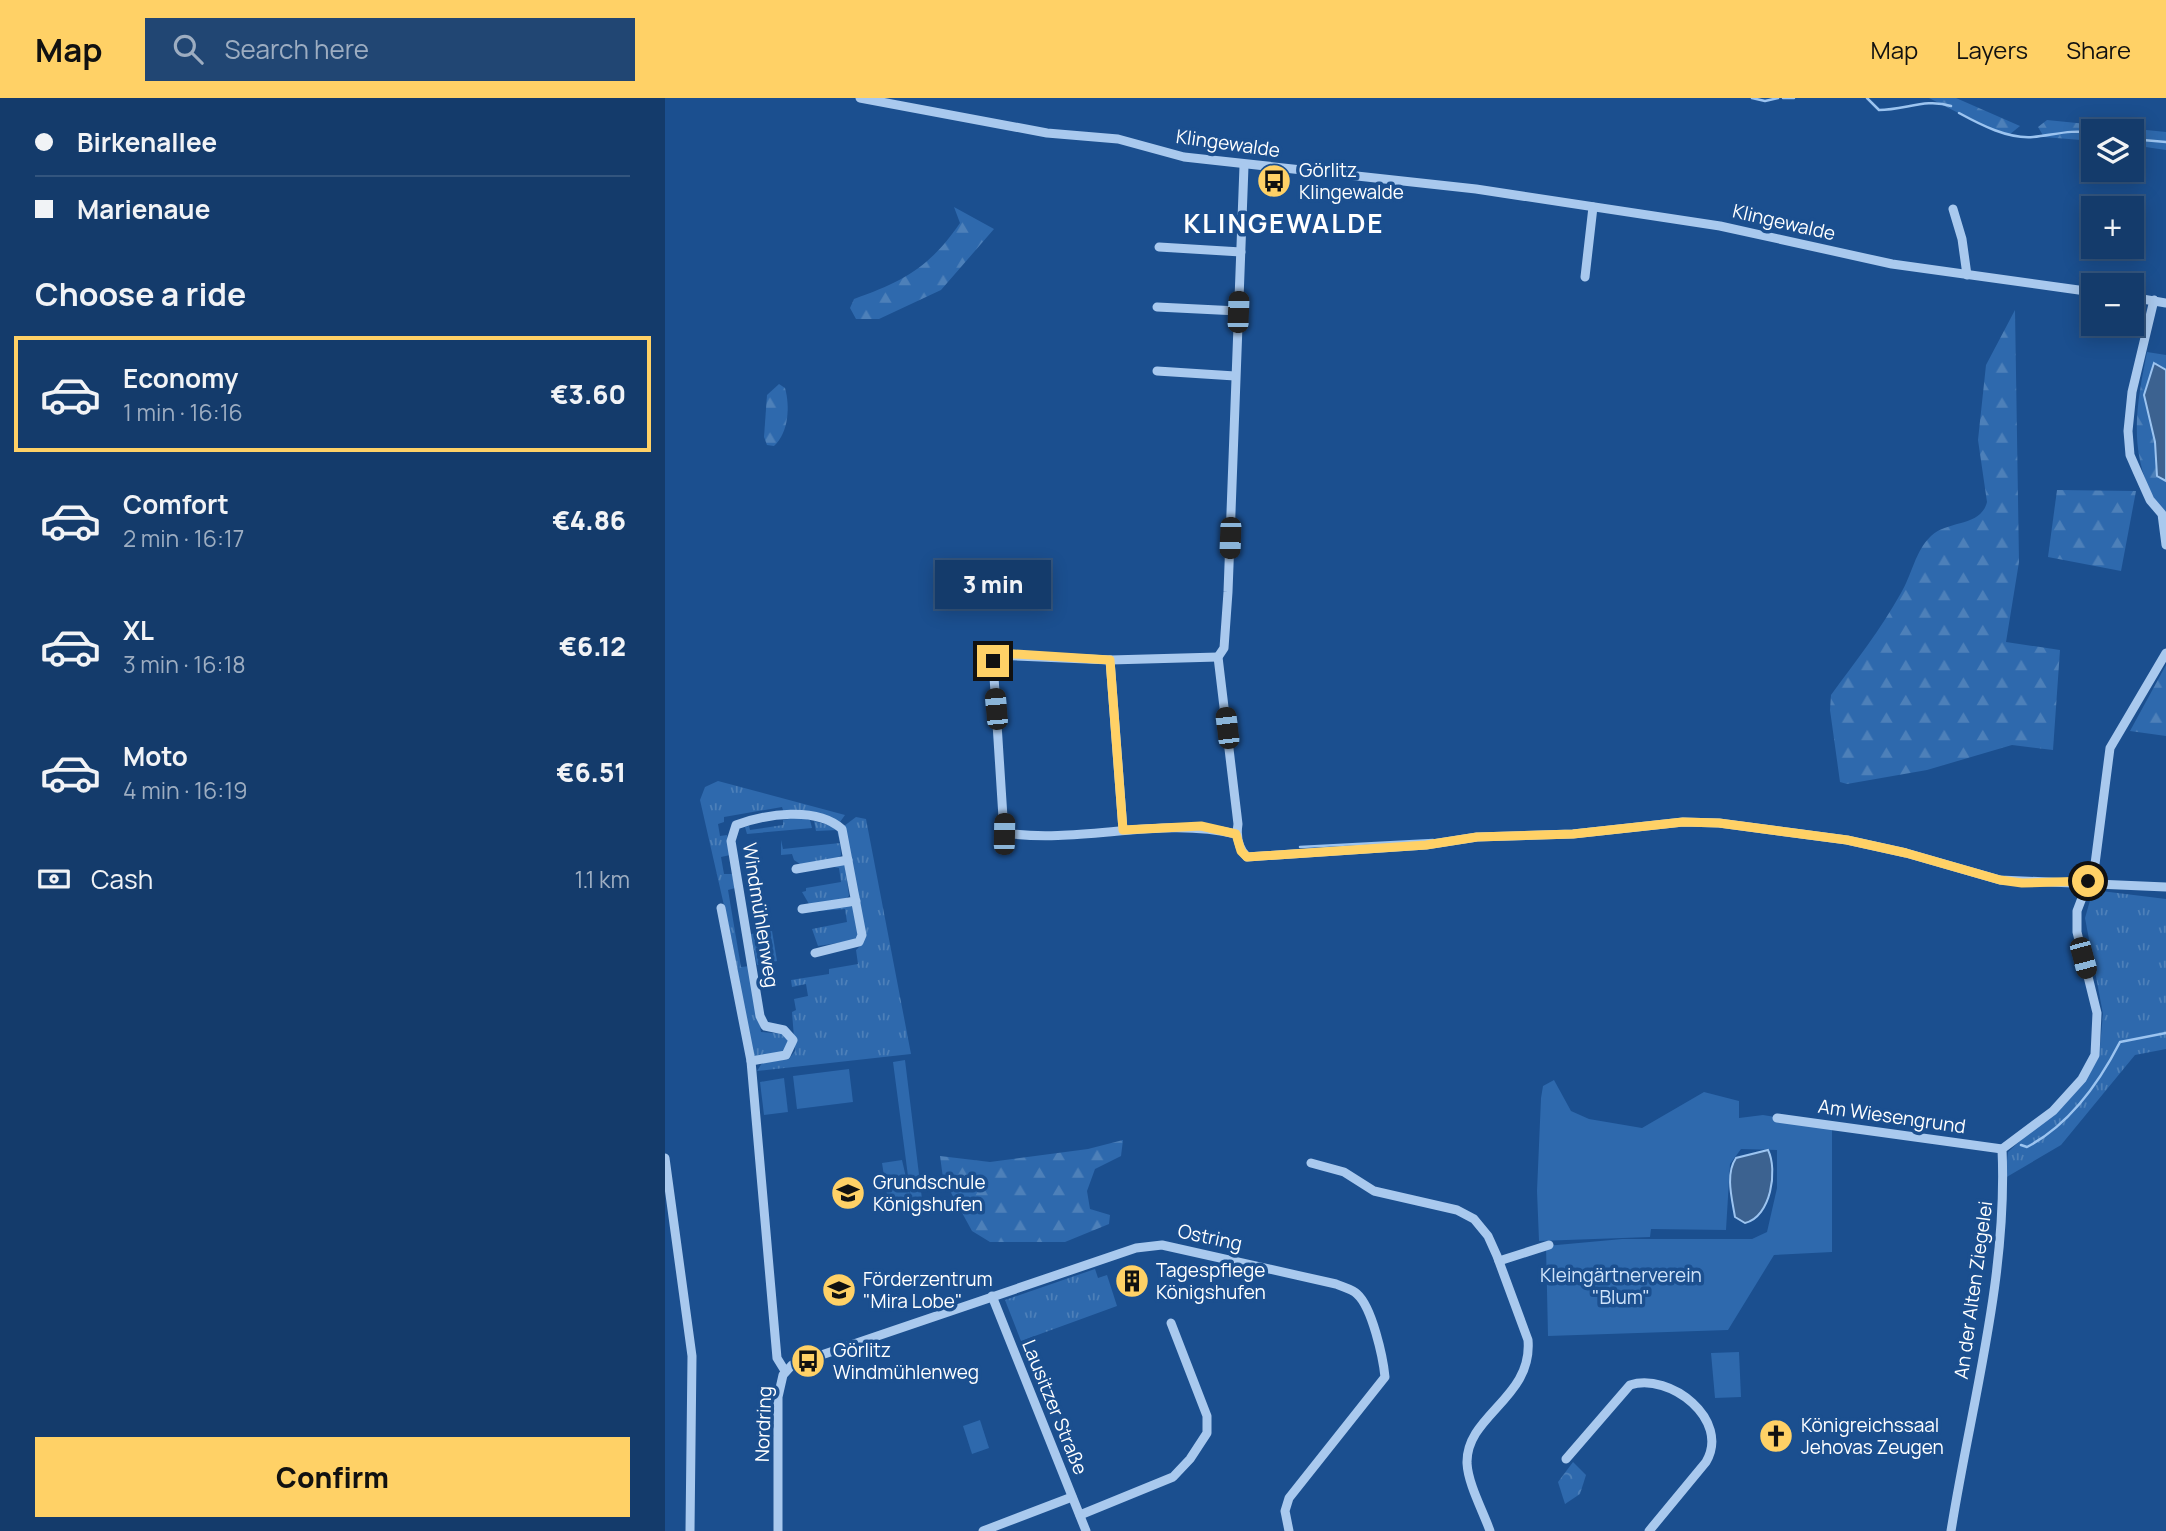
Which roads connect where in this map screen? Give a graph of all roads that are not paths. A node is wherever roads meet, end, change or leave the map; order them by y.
1 (860, 98) edge
2 (1244, 166) junction
3 (1593, 207) junction
4 (1953, 209) dead end
5 (1159, 247) dead end
6 (1241, 252) junction
7 (1966, 275) junction
8 (1585, 277) dead end
9 (2081, 290) edge
10 (2144, 299) edge
11 (2154, 300) junction
12 (2166, 303) edge
13 (1157, 307) dead end
14 (1238, 312) junction
15 (1157, 371) dead end
16 (1235, 376) junction
17 (2166, 545) edge
18 (2166, 653) edge
19 (1218, 657) junction
20 (1110, 660) junction
21 (1123, 830) junction
22 (1236, 834) junction
23 (848, 860) junction
24 (796, 869) dead end
25 (2088, 881) junction
26 (2166, 887) edge
27 (856, 901) junction
28 (721, 908) dead end
29 (802, 909) dead end
30 (815, 953) dead end
31 (751, 1061) junction
32 (1777, 1118) dead end
33 (2002, 1149) junction
34 (665, 1158) edge
35 (1311, 1163) dead end
36 (1549, 1245) dead end
37 (1499, 1261) junction
38 (992, 1296) junction
39 (1171, 1324) dead end
40 (785, 1371) junction
41 (1566, 1459) dead end
42 (1073, 1497) junction
43 (1080, 1515) junction
44 (690, 1531) edge
45 (778, 1531) edge
46 (983, 1531) edge
47 (1086, 1531) edge
48 (1289, 1531) edge
49 (1490, 1531) edge
50 (1649, 1531) edge
51 (1951, 1531) edge

1 - 2 street, Klingewalde
2 - 3 street, Klingewalde
2 - 6 street
3 - 7 street, Klingewalde
3 - 8 street
4 - 7 street
5 - 6 street
6 - 14 street
7 - 9 street, Klingewalde
10 - 11 street
11 - 12 street
11 - 17 street
13 - 14 street
14 - 16 street
15 - 16 street
16 - 19 street
18 - 25 street
19 - 20 street
19 - 22 street
20 - 21 street
20 - 21 street
21 - 22 street
22 - 25 street
23 - 24 street
23 - 27 street, Windmühlenweg
23 - 31 street, Windmühlenweg
25 - 26 street
25 - 33 street
27 - 29 street
27 - 30 street, Windmühlenweg
28 - 31 street, Windmühlenweg
31 - 40 street, Windmühlenweg
32 - 33 street, Am Wiesengrund
33 - 51 street, An der Alten Ziegelei
34 - 44 street
35 - 37 street
36 - 37 street
37 - 49 street
38 - 40 street, Nordring
38 - 42 street, Lausitzer Straße
38 - 48 street, Ostring
39 - 43 street
40 - 45 street, Nordring
41 - 50 street
42 - 43 street, Lausitzer Straße
42 - 46 street
43 - 47 street, Lausitzer Straße

